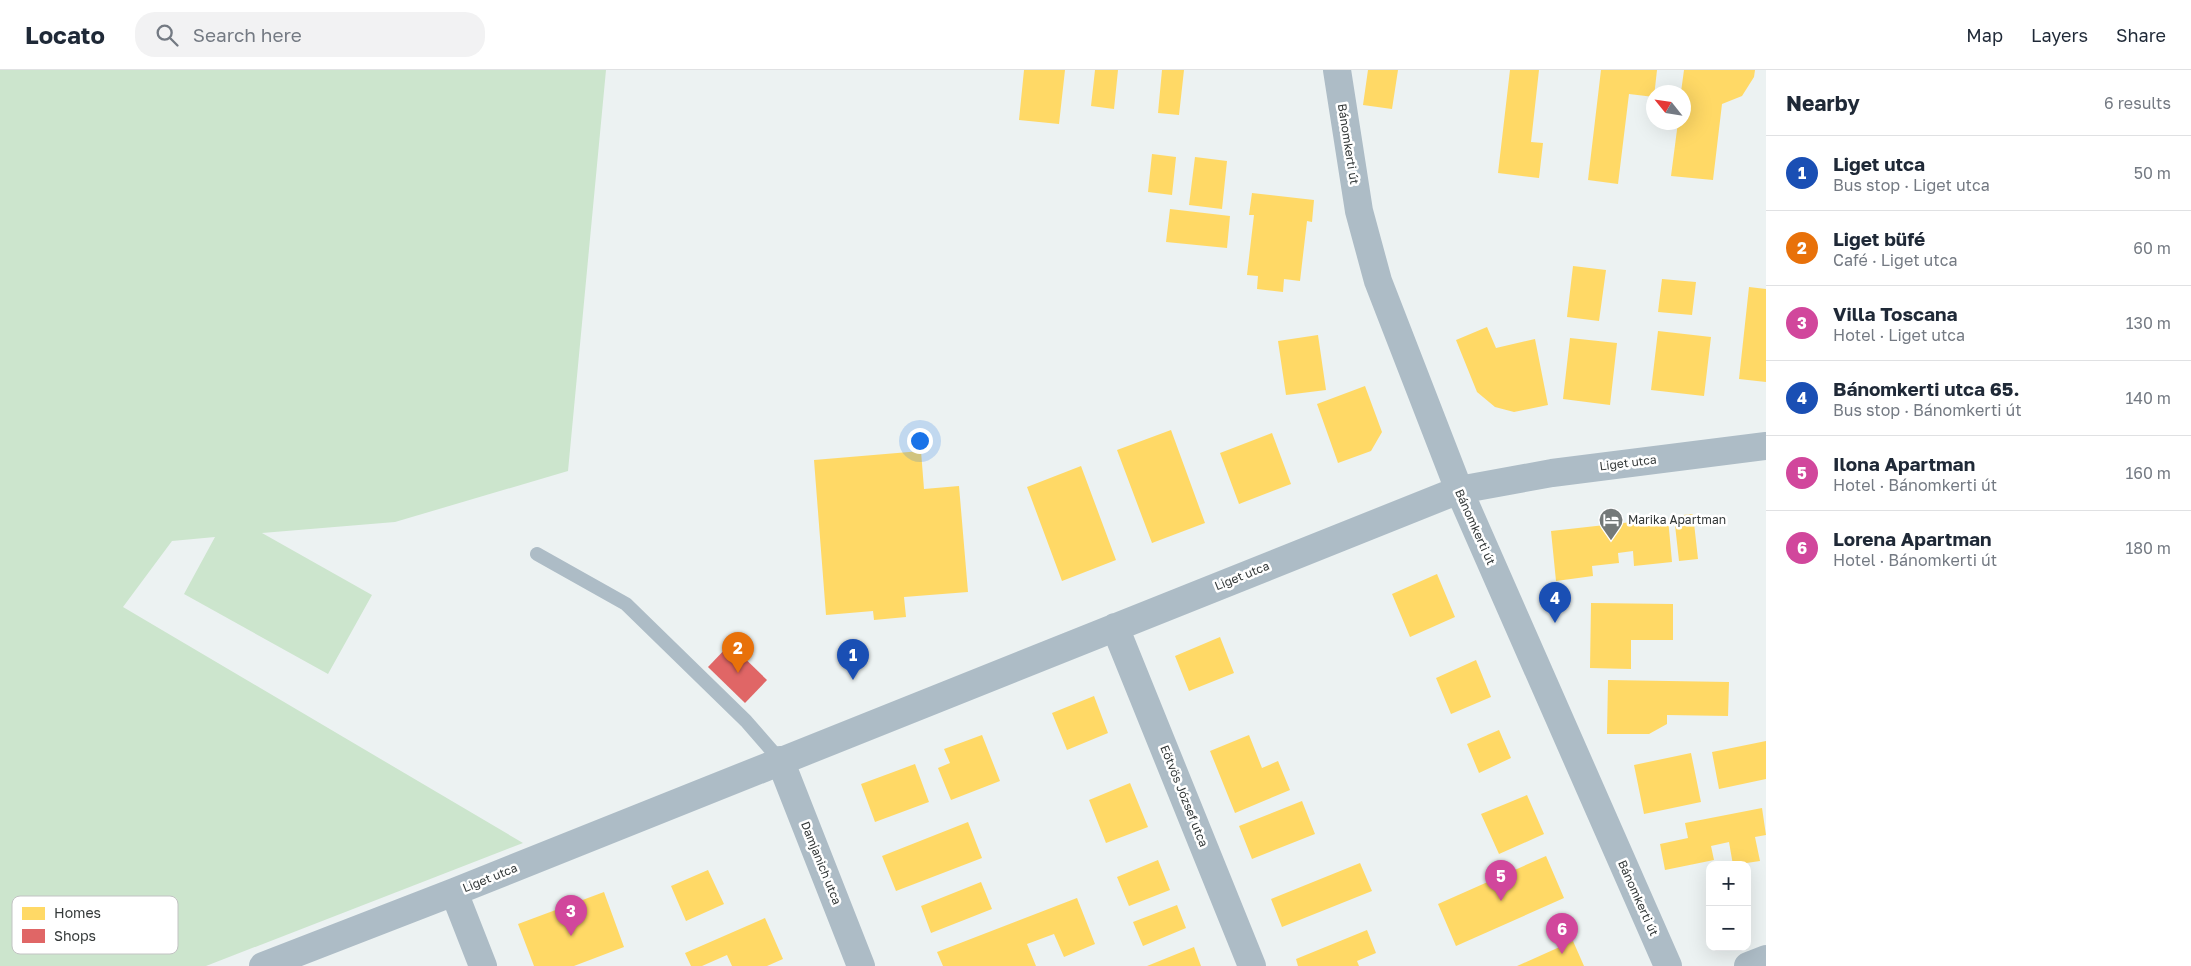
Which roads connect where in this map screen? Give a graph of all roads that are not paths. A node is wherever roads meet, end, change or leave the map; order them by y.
1 (1336, 70) edge
2 (1766, 446) edge
3 (1459, 490) junction
4 (537, 554) dead end
5 (1115, 627) junction
6 (780, 760) junction
7 (454, 892) junction
8 (1766, 959) edge
9 (263, 966) edge
10 (483, 966) edge
11 (861, 966) edge
12 (1252, 966) edge
13 (1668, 966) edge
14 (1748, 966) edge

1 - 3 street, Bánomkerti út
2 - 3 street, Liget utca
3 - 5 street, Liget utca
3 - 13 street, Bánomkerti út
4 - 6 lane
5 - 6 street, Liget utca
5 - 12 street, Eötvös József utca
6 - 7 street, Liget utca
6 - 11 street, Damjanich utca
7 - 9 street, Liget utca
7 - 10 street
8 - 14 street

